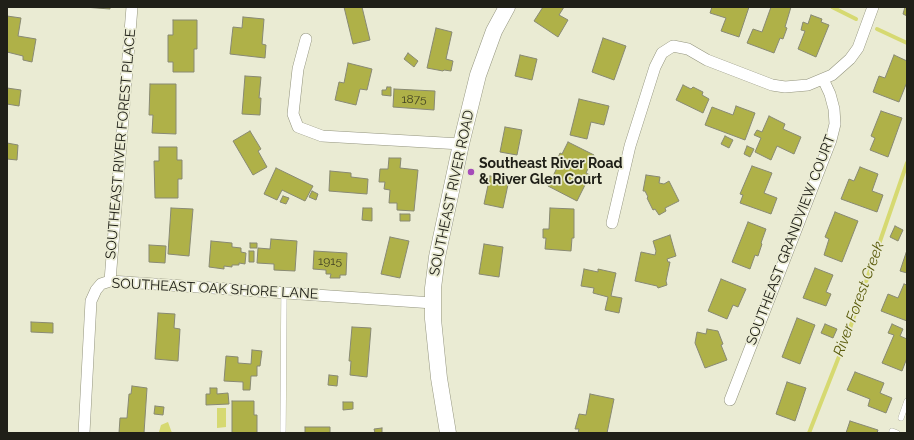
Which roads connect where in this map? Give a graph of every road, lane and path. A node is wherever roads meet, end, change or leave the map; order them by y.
1 (132, 7) edge
2 (507, 7) edge
3 (873, 7) edge
4 (306, 39) dead end
5 (823, 80) junction
6 (461, 144) junction
7 (612, 223) dead end
8 (110, 281) junction
9 (284, 293) junction
10 (433, 303) junction
11 (730, 400) dead end
12 (907, 401) edge
13 (900, 418) dead end
14 (283, 431) dead end
15 (84, 433) edge
16 (448, 433) edge

1 - 8 street, SOUTHEAST RIVER FOREST PLACE
2 - 6 street, SOUTHEAST RIVER ROAD
3 - 5 street
4 - 6 street
5 - 7 street
5 - 11 street, SOUTHEAST GRANDVIEW COURT
6 - 10 street, SOUTHEAST RIVER ROAD
8 - 9 street, SOUTHEAST OAK SHORE LANE
8 - 15 street, SOUTHEAST OAK SHORE LANE
9 - 10 street, SOUTHEAST OAK SHORE LANE
9 - 14 lane
10 - 16 street, SOUTHEAST RIVER ROAD
12 - 13 lane

